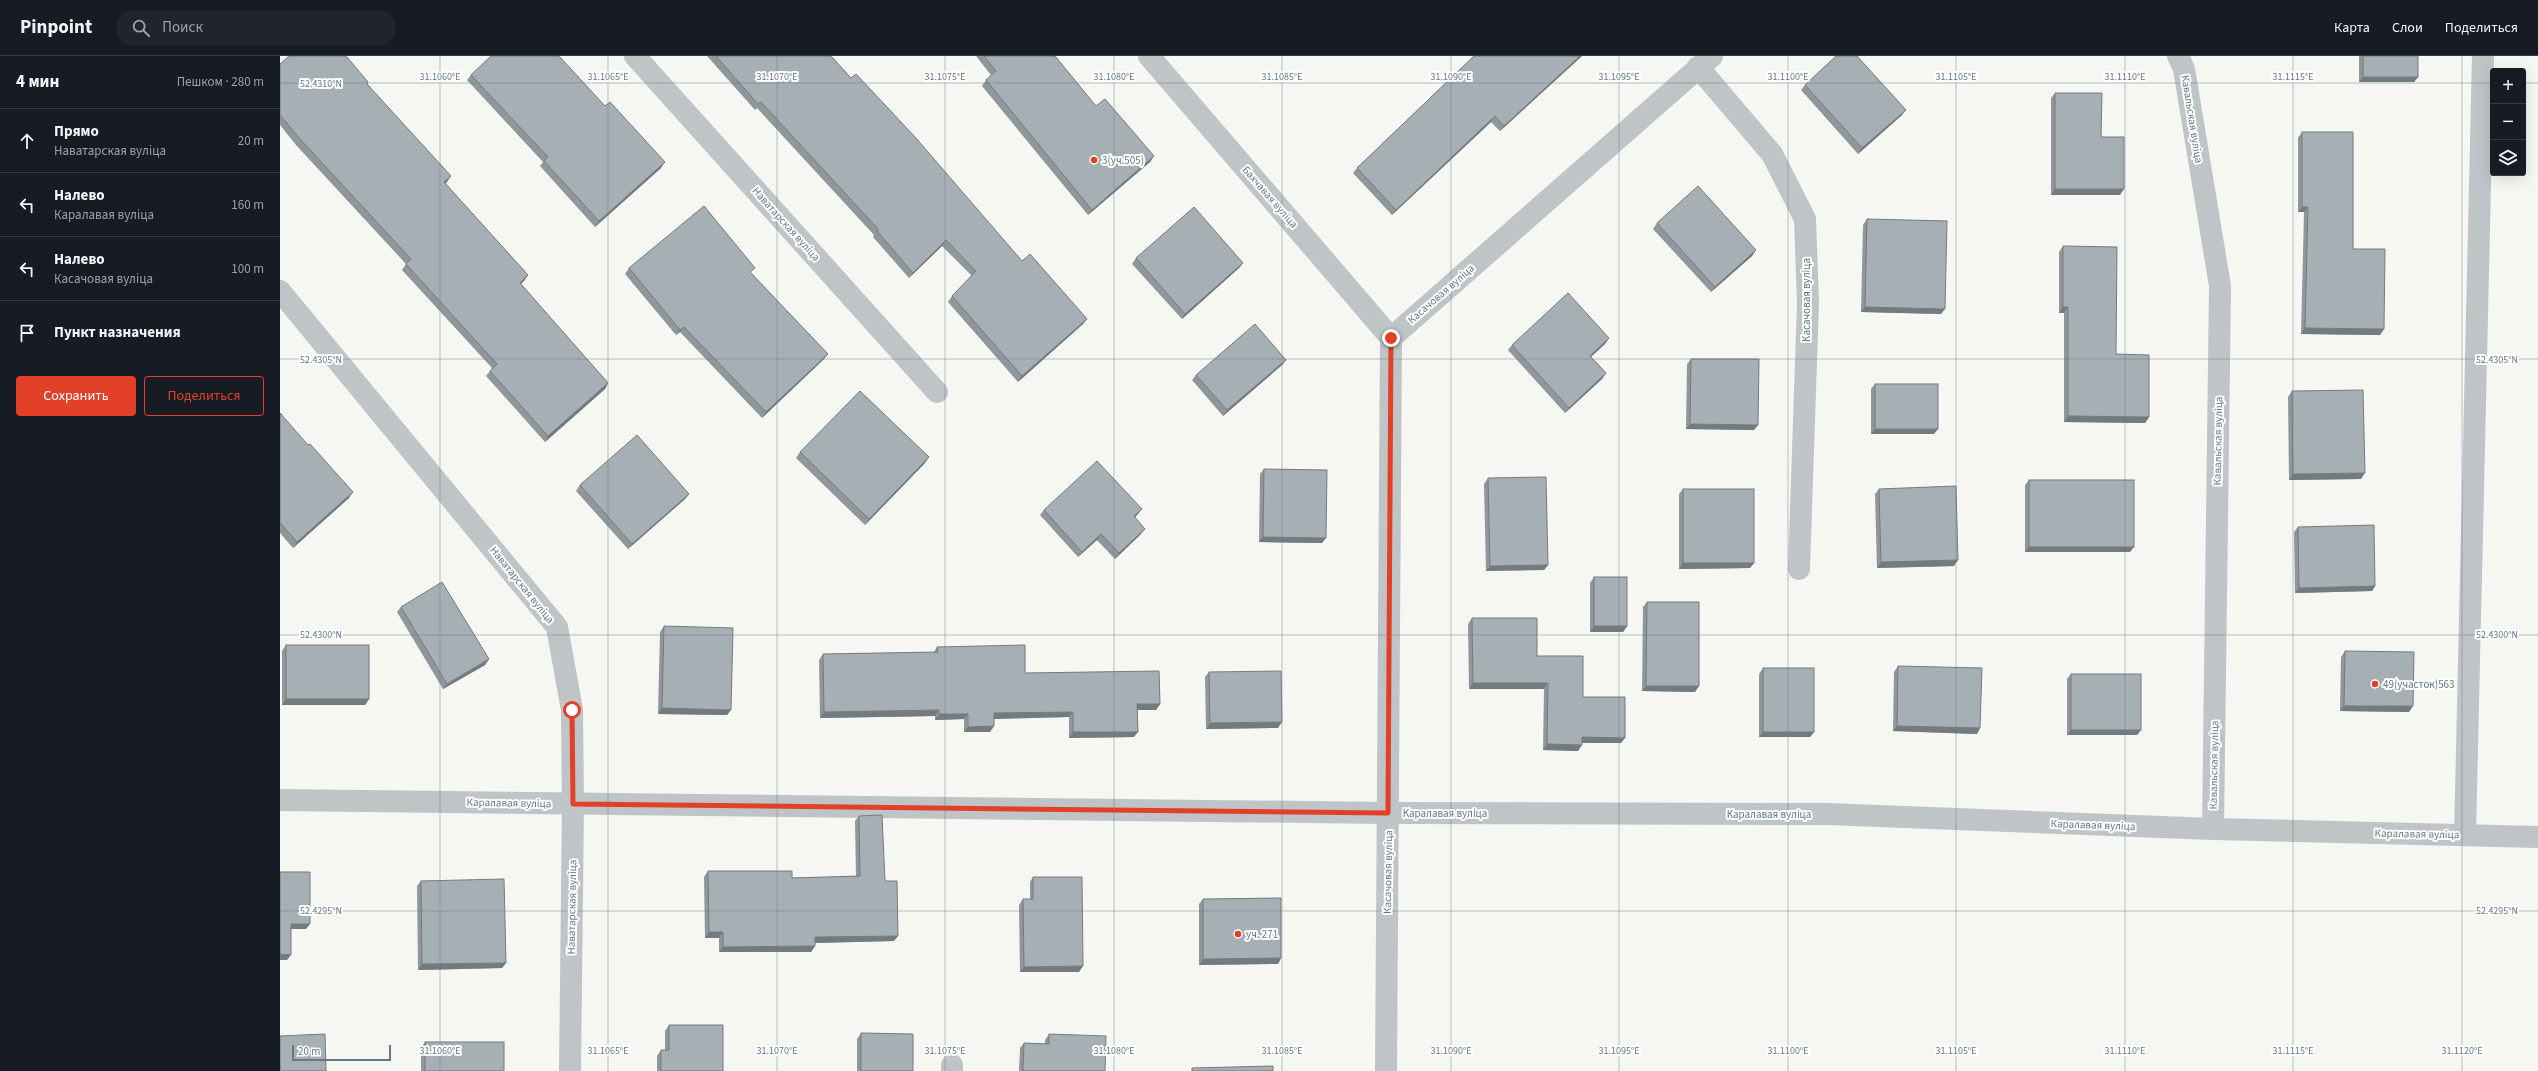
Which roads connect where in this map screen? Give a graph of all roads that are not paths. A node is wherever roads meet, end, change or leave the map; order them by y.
1 (635, 56) edge
2 (1149, 56) edge
3 (2178, 56) edge
4 (2483, 56) edge
5 (1705, 62) edge
6 (280, 291) edge
7 (1391, 338) junction
8 (936, 392) dead end
9 (1799, 569) dead end
10 (280, 800) edge
11 (573, 804) junction
12 (1388, 813) junction
13 (2214, 830) junction
14 (2465, 835) junction
15 (2538, 837) edge
16 (570, 1071) edge
17 (1386, 1071) edge

1 - 8 street, Наватарская вуліца
2 - 7 street, Бахчавая вуліца
3 - 13 street, Кавальская вуліца
4 - 14 street
5 - 7 street, Касачовая вуліца
5 - 9 street, Касачовая вуліца
6 - 11 street, Наватарская вуліца
7 - 12 street, Касачовая вуліца
10 - 11 street, Каралавая вуліца
11 - 12 street, Каралавая вуліца
11 - 16 street, Наватарская вуліца
12 - 13 street, Каралавая вуліца
12 - 17 street, Касачовая вуліца
13 - 14 street, Каралавая вуліца
14 - 15 street, Каралавая вуліца

